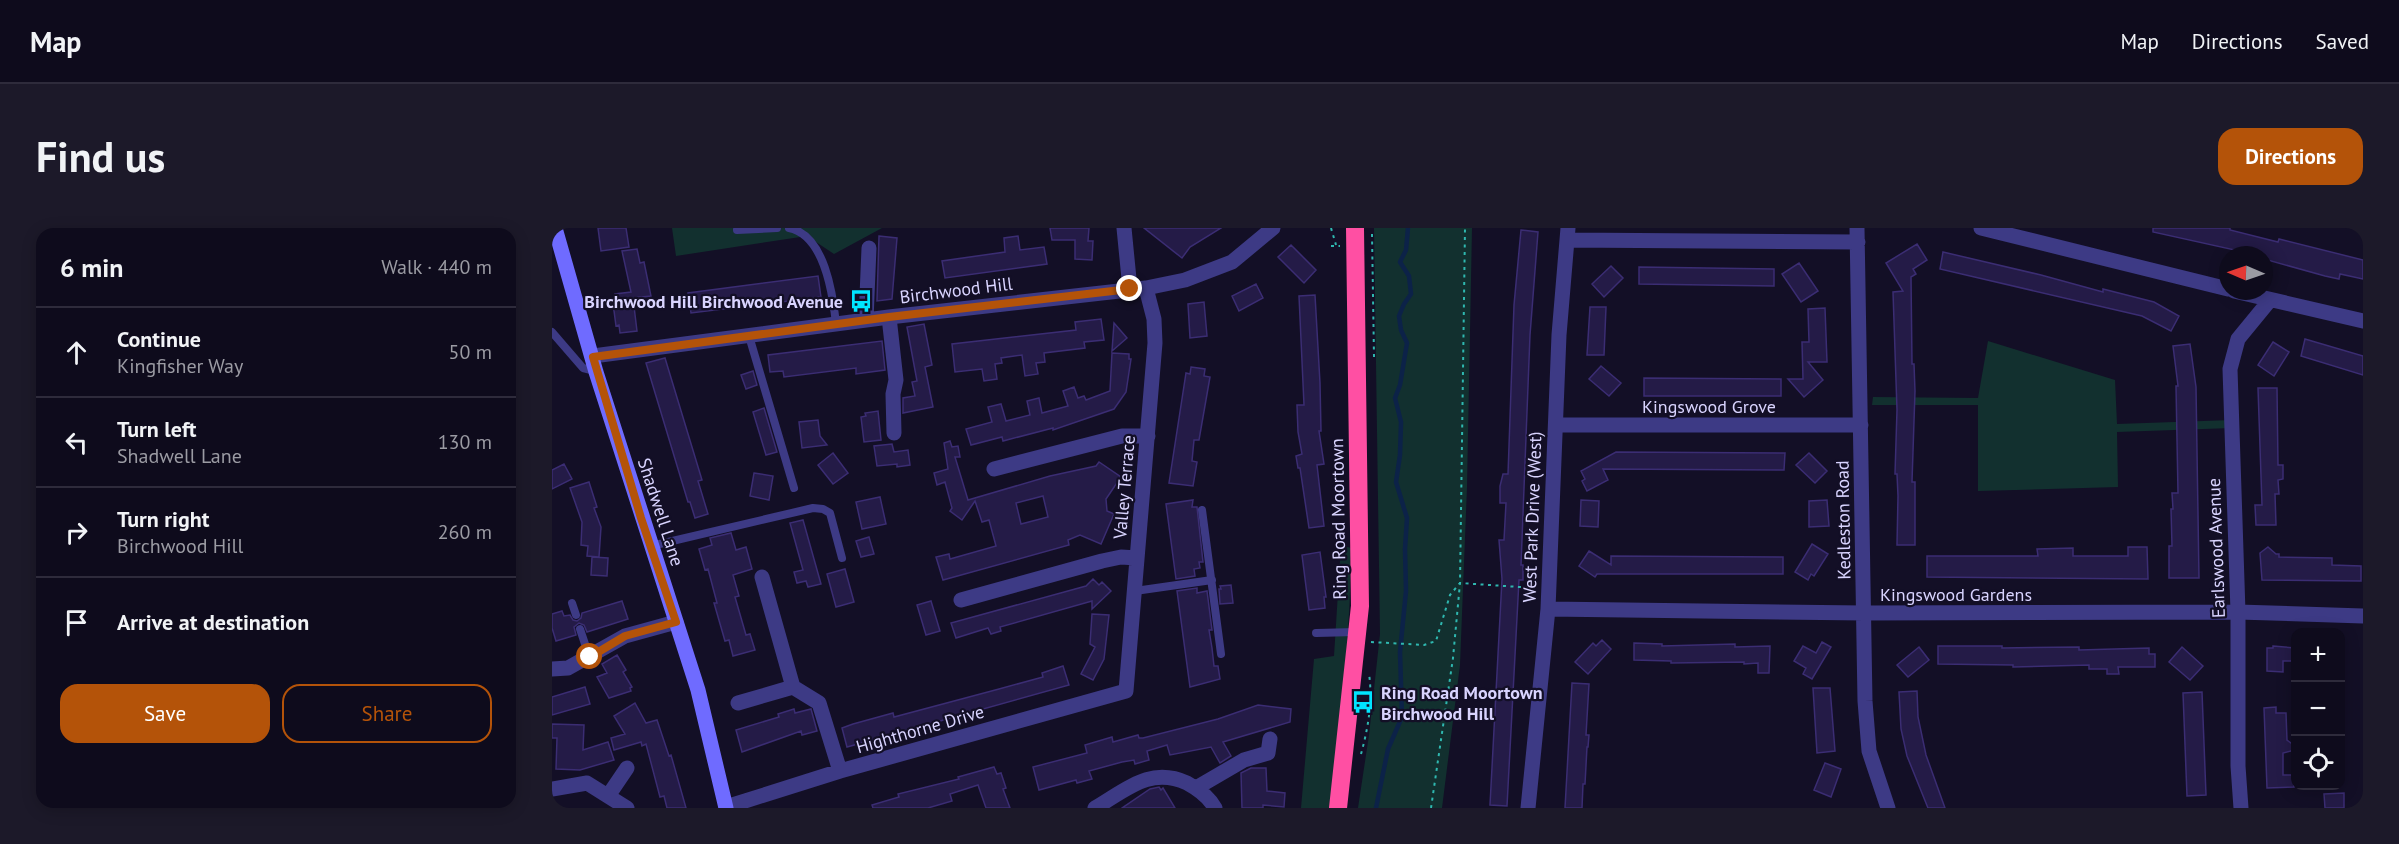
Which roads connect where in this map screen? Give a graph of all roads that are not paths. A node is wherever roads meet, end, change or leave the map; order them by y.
1 (555, 228) edge
2 (777, 228) edge
3 (789, 228) edge
4 (1124, 228) edge
5 (1273, 228) edge
6 (1355, 228) edge
7 (1981, 228) edge
8 (737, 230) dead end
9 (1568, 234) edge
10 (1858, 235) edge
11 (868, 248) dead end
12 (2219, 287) edge
13 (1146, 288) junction
14 (1130, 289) junction
15 (2270, 300) joint
16 (889, 317) junction
17 (866, 320) junction
18 (2363, 321) edge
19 (836, 324) junction
20 (552, 332) edge
21 (749, 336) junction
22 (595, 364) junction
23 (1556, 425) junction
24 (1862, 425) junction
25 (898, 426) dead end
26 (1148, 436) junction
27 (994, 469) dead end
28 (794, 488) dead end
29 (1202, 510) dead end
30 (651, 546) junction
31 (842, 558) dead end
32 (1137, 558) junction
33 (762, 576) dead end
34 (1212, 580) junction
35 (1135, 591) junction
36 (961, 600) dead end
37 (572, 603) dead end
38 (1548, 609) junction
39 (2238, 612) junction
40 (1864, 613) junction
41 (576, 615) dead end
42 (2363, 616) edge
43 (676, 622) junction
44 (580, 629) dead end
45 (1316, 633) dead end
46 (1362, 637) junction
47 (1221, 654) dead end
48 (590, 657) junction
49 (552, 669) edge
50 (793, 687) junction
51 (1126, 692) joint
52 (738, 703) dead end
53 (1270, 739) dead end
54 (627, 768) dead end
55 (840, 771) junction
56 (1196, 788) junction
57 (552, 789) edge
58 (608, 796) junction
59 (726, 807) edge
60 (627, 808) edge
61 (1095, 808) edge
62 (1215, 808) edge
63 (1338, 808) edge
64 (1528, 808) edge
65 (1888, 808) edge
66 (2241, 808) edge

1 - 22 street, Shadwell Lane
2 - 8 lane
3 - 19 lane
4 - 14 street
5 - 13 street, Birchwood Hill
6 - 46 highway, Ring Road Moortown
7 - 12 street
9 - 10 street
9 - 23 street, West Park Drive (West)
10 - 24 street, Kedleston Road
11 - 17 street
13 - 14 street, Birchwood Hill
13 - 26 street, Valley Terrace
14 - 16 street, Birchwood Hill
15 - 18 street
15 - 39 street, Earlswood Avenue
16 - 17 street, Birchwood Hill
16 - 25 street
17 - 19 street, Birchwood Hill
19 - 21 street, Birchwood Hill
20 - 22 lane
21 - 22 street, Birchwood Hill
21 - 28 lane
22 - 30 street, Shadwell Lane
23 - 24 street, Kingswood Grove
23 - 38 street, West Park Drive (West)
24 - 40 street, Kedleston Road
26 - 27 street
26 - 32 street, Valley Terrace
29 - 34 lane
30 - 31 lane
30 - 43 street, Shadwell Lane
32 - 35 street, Valley Terrace
32 - 36 street
33 - 50 street
34 - 35 lane
34 - 47 lane
35 - 51 street, Valley Terrace
37 - 41 lane
38 - 40 street, Kingswood Gardens
38 - 64 street, West Park Drive (West)
39 - 40 street, Kingswood Gardens
39 - 42 street, Kingswood Gardens
39 - 66 street, Earlswood Avenue
40 - 65 street, Kedleston Road
43 - 48 street
43 - 59 street, Shadwell Lane
44 - 48 lane
45 - 46 lane
46 - 63 highway, Ring Road Moortown
48 - 49 street
50 - 52 street
50 - 55 street
51 - 55 street, Highthorne Drive
53 - 56 street
54 - 58 street
55 - 59 street, Highthorne Drive
56 - 61 street
56 - 62 street
57 - 58 street
58 - 60 street

